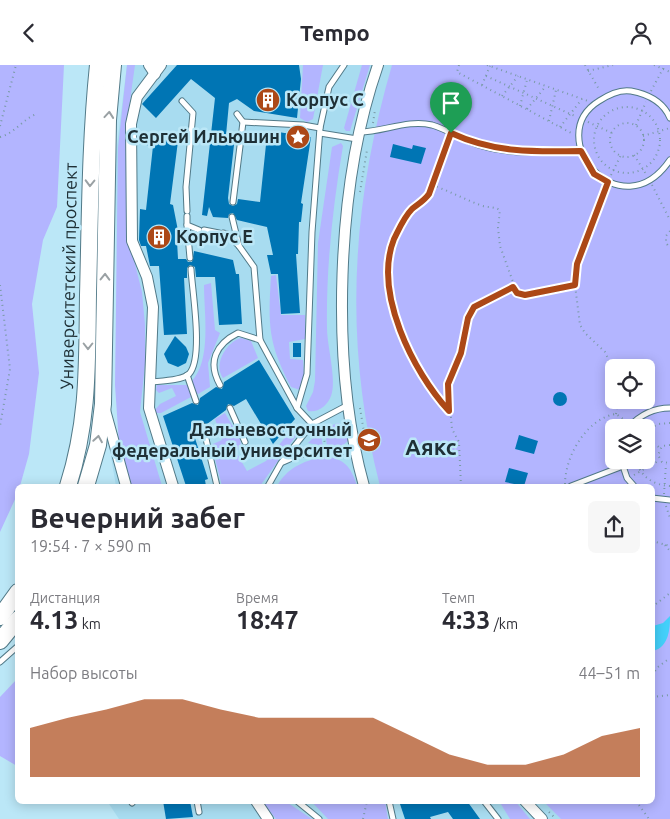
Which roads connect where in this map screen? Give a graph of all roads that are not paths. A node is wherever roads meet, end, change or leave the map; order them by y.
1 (98, 65) edge
2 (113, 65) edge
3 (149, 65) edge
4 (161, 65) edge
5 (344, 65) edge
6 (378, 65) edge
7 (155, 74) junction
8 (182, 101) dead end
9 (237, 113) dead end
10 (670, 118) edge
11 (243, 122) junction
12 (320, 130) junction
13 (358, 136) junction
14 (581, 151) junction
15 (670, 160) edge
16 (233, 203) dead end
17 (232, 217) dead end
18 (187, 225) junction
19 (239, 246) junction
20 (190, 258) dead end
21 (191, 269) dead end
22 (260, 339) junction
23 (188, 375) junction
24 (151, 382) junction
25 (220, 385) dead end
26 (196, 401) dead end
27 (103, 404) junction
28 (348, 405) junction
29 (230, 408) dead end
30 (297, 408) junction
31 (670, 408) edge
32 (639, 419) edge
33 (312, 424) junction
34 (204, 426) dead end
35 (245, 442) dead end
36 (362, 453) junction
37 (281, 463) junction
38 (609, 469) edge
39 (624, 469) edge
40 (69, 484) edge
41 (87, 484) edge
42 (126, 484) edge
43 (172, 484) edge
44 (217, 484) edge
45 (269, 484) edge
46 (364, 484) edge
47 (575, 484) edge
48 (632, 484) edge
49 (15, 596) edge
50 (0, 617) edge
51 (15, 623) edge
52 (0, 641) edge
53 (15, 649) edge
54 (0, 662) edge
55 (198, 804) edge
56 (258, 804) edge
57 (302, 804) edge
58 (390, 804) edge
59 (486, 804) edge
60 (528, 804) edge
61 (199, 812) dead end
62 (268, 819) edge
63 (319, 819) edge
64 (393, 819) edge
65 (498, 819) edge
66 (542, 819) edge

1 -> 40 main road, Университетский проспект
27 -> 2 main road, Университетский проспект
3 - 7 street
4 - 7 street
5 - 12 lane
6 - 13 street
7 - 24 street
8 - 18 lane
9 - 11 lane
10 - 14 lane
11 - 12 lane
11 - 16 lane
12 - 13 lane
12 - 30 lane
13 - 14 lane
13 - 28 street
14 - 15 lane
17 - 19 lane
18 - 19 lane
18 - 20 lane
19 - 22 lane
21 - 23 lane
22 - 25 lane
22 - 30 lane
23 - 24 lane
23 - 26 lane
24 - 43 street
41 -> 27 main road, Университетский проспект
27 - 42 street
28 - 33 lane
28 - 36 street
29 - 35 lane
30 - 33 lane
31 - 32 lane
33 - 37 lane
34 - 44 lane
36 - 37 lane
36 - 46 street
37 - 45 lane
38 - 47 lane
39 - 48 lane
49 - 50 main road
51 - 52 main road
53 - 54 lane
55 - 61 lane
56 - 62 street
57 - 63 lane
58 - 64 lane
59 - 65 lane
60 - 66 street

